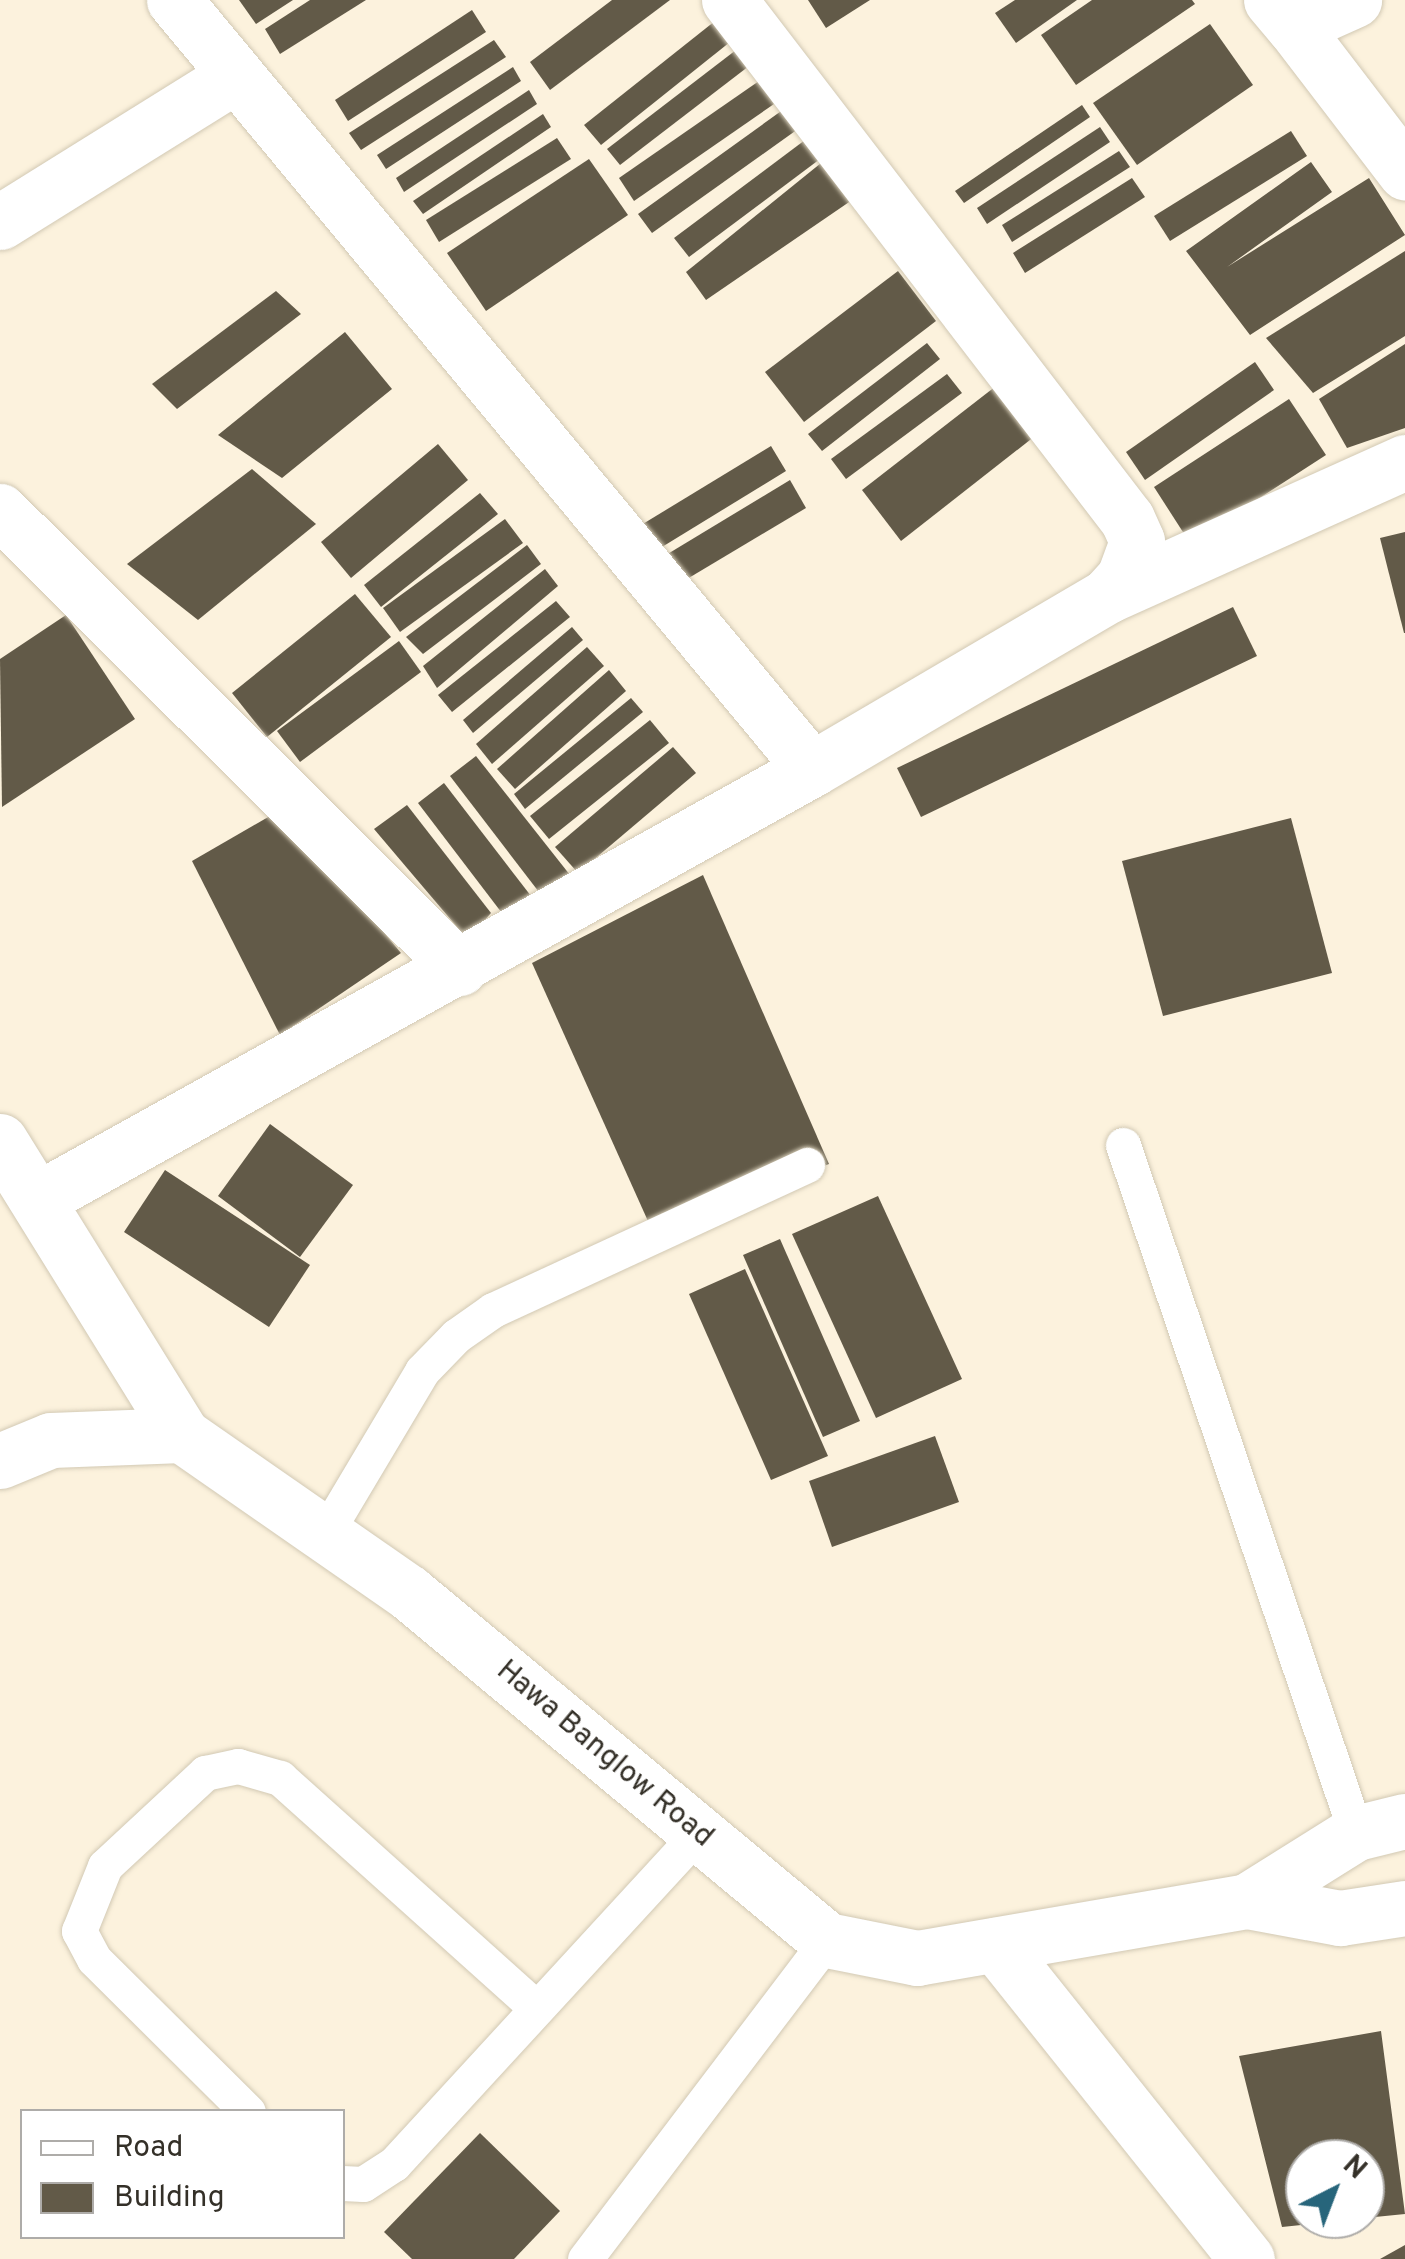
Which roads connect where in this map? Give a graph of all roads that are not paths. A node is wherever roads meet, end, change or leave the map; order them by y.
1 (174, 0) edge
2 (728, 0) edge
3 (1354, 0) edge
4 (1282, 14) edge
5 (235, 76) junction
6 (1405, 172) edge
7 (0, 222) edge
8 (1405, 462) edge
9 (0, 511) edge
10 (1107, 596) junction
11 (812, 769) junction
12 (459, 968) junction
13 (0, 1141) edge
14 (1123, 1144) dead end
15 (807, 1165) dead end
16 (40, 1198) junction
17 (182, 1435) junction
18 (0, 1462) edge
19 (325, 1534) junction
20 (1381, 1827) edge
21 (698, 1834) junction
22 (1247, 1901) junction
23 (1405, 1908) edge
24 (827, 1940) junction
25 (996, 1945) junction
26 (536, 2008) junction
27 (245, 2109) edge
28 (345, 2183) edge
29 (585, 2259) edge
30 (1247, 2259) edge

1 - 5 street
2 - 10 street
3 - 4 street
4 - 6 street
5 - 7 street
5 - 11 street
8 - 10 street
9 - 12 street
10 - 11 street
11 - 12 street
12 - 16 street
13 - 16 street
14 - 20 lane
15 - 19 lane
16 - 17 street
17 - 18 street
17 - 19 street, Hawa Banglow Road
19 - 21 street, Hawa Banglow Road
20 - 22 street, Hawa Banglow Road
21 - 24 street, Hawa Banglow Road
21 - 26 lane
22 - 23 street, Hawa Banglow Road
22 - 25 street, Hawa Banglow Road
24 - 25 street, Hawa Banglow Road
24 - 29 lane
25 - 30 street
26 - 27 lane
26 - 28 lane

